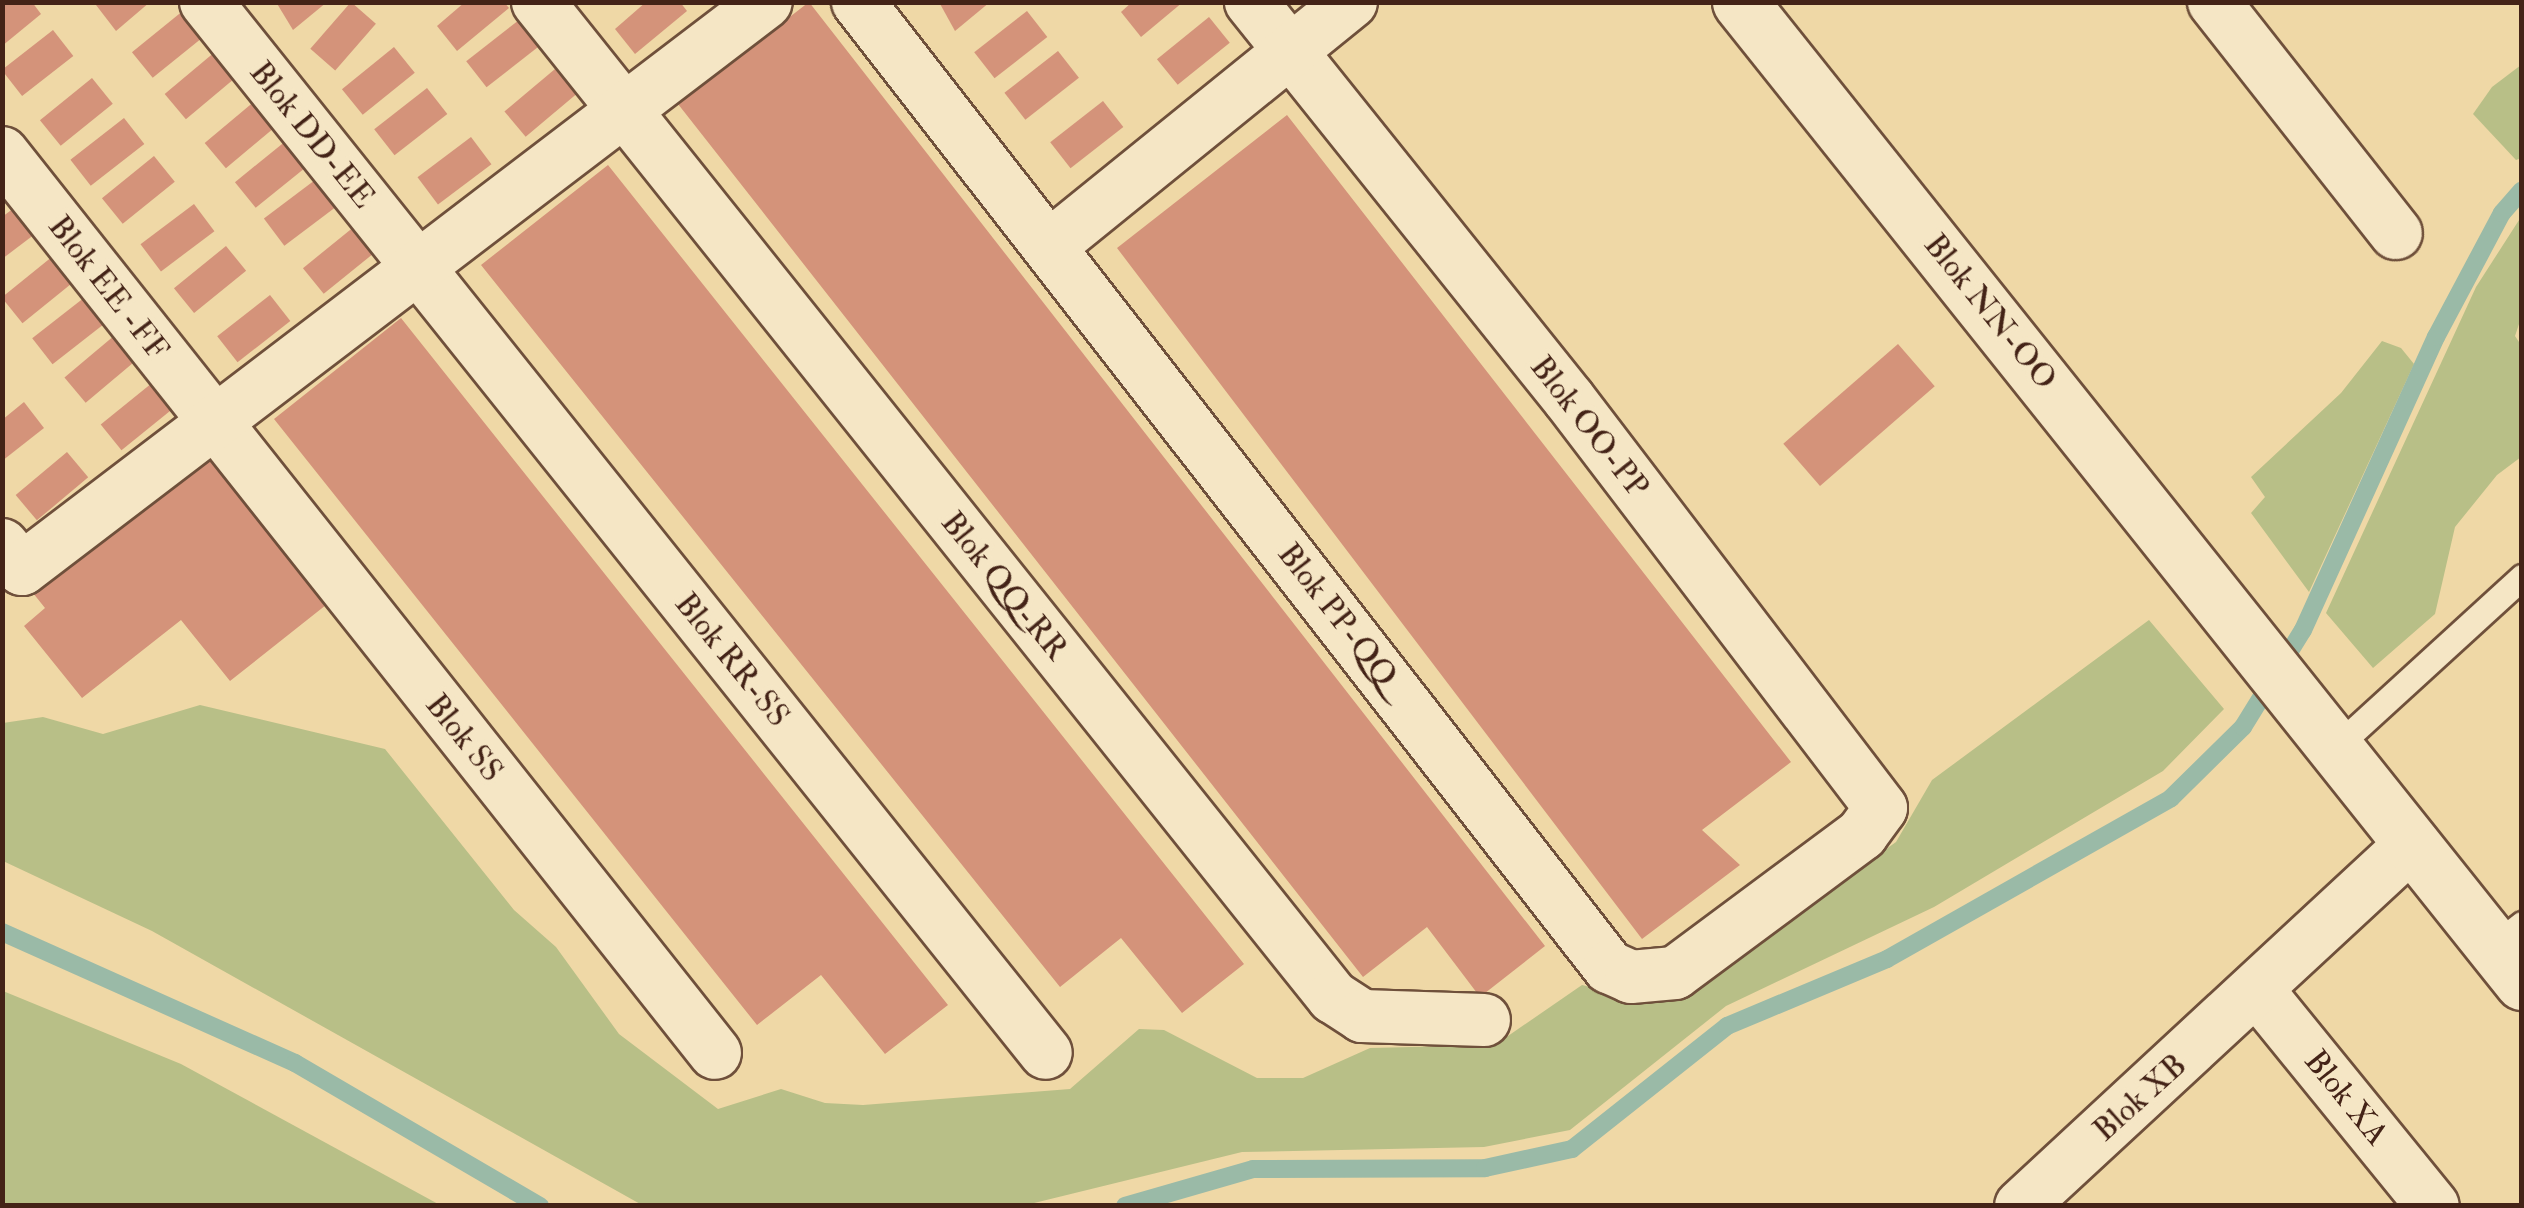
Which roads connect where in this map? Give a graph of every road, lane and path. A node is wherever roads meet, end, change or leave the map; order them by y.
1 (206, 2) edge
2 (538, 2) edge
3 (766, 2) edge
4 (858, 2) edge
5 (1251, 2) edge
6 (1350, 2) edge
7 (1740, 2) edge
8 (2214, 2) edge
9 (1290, 52) junction
10 (624, 110) junction
11 (2, 152) edge
12 (2396, 233) dead end
13 (1051, 245) junction
14 (418, 268) junction
15 (213, 423) junction
16 (12, 557) edge
17 (2522, 577) edge
18 (2337, 746) junction
19 (2413, 843) junction
20 (2512, 951) edge
21 (1631, 977) joint
22 (2258, 991) junction
23 (1484, 1020) dead end
24 (715, 1053) dead end
25 (1046, 1053) dead end
26 (2020, 1206) edge
27 (2433, 1206) edge

1 - 14 street, Blok DD-EE
2 - 10 street, Blok QQ-RR
3 - 10 street
4 - 13 street, Blok PP-QQ
5 - 9 street, Blok OO-PP
6 - 9 street
7 - 18 street, Blok NN-OO
8 - 12 street
9 - 13 street
9 - 21 street, Blok OO-PP
10 - 14 street
10 - 23 street, Blok QQ-RR
11 - 15 street, Blok EE -FF
13 - 21 street, Blok PP-QQ
14 - 15 street
14 - 25 street, Blok RR-SS
15 - 16 street
15 - 24 street, Blok SS
17 - 18 lane
18 - 19 street, Blok NN-OO
19 - 20 street, Blok NN-OO
19 - 22 street, Blok XB
22 - 26 street, Blok XB
22 - 27 street, Blok XA

